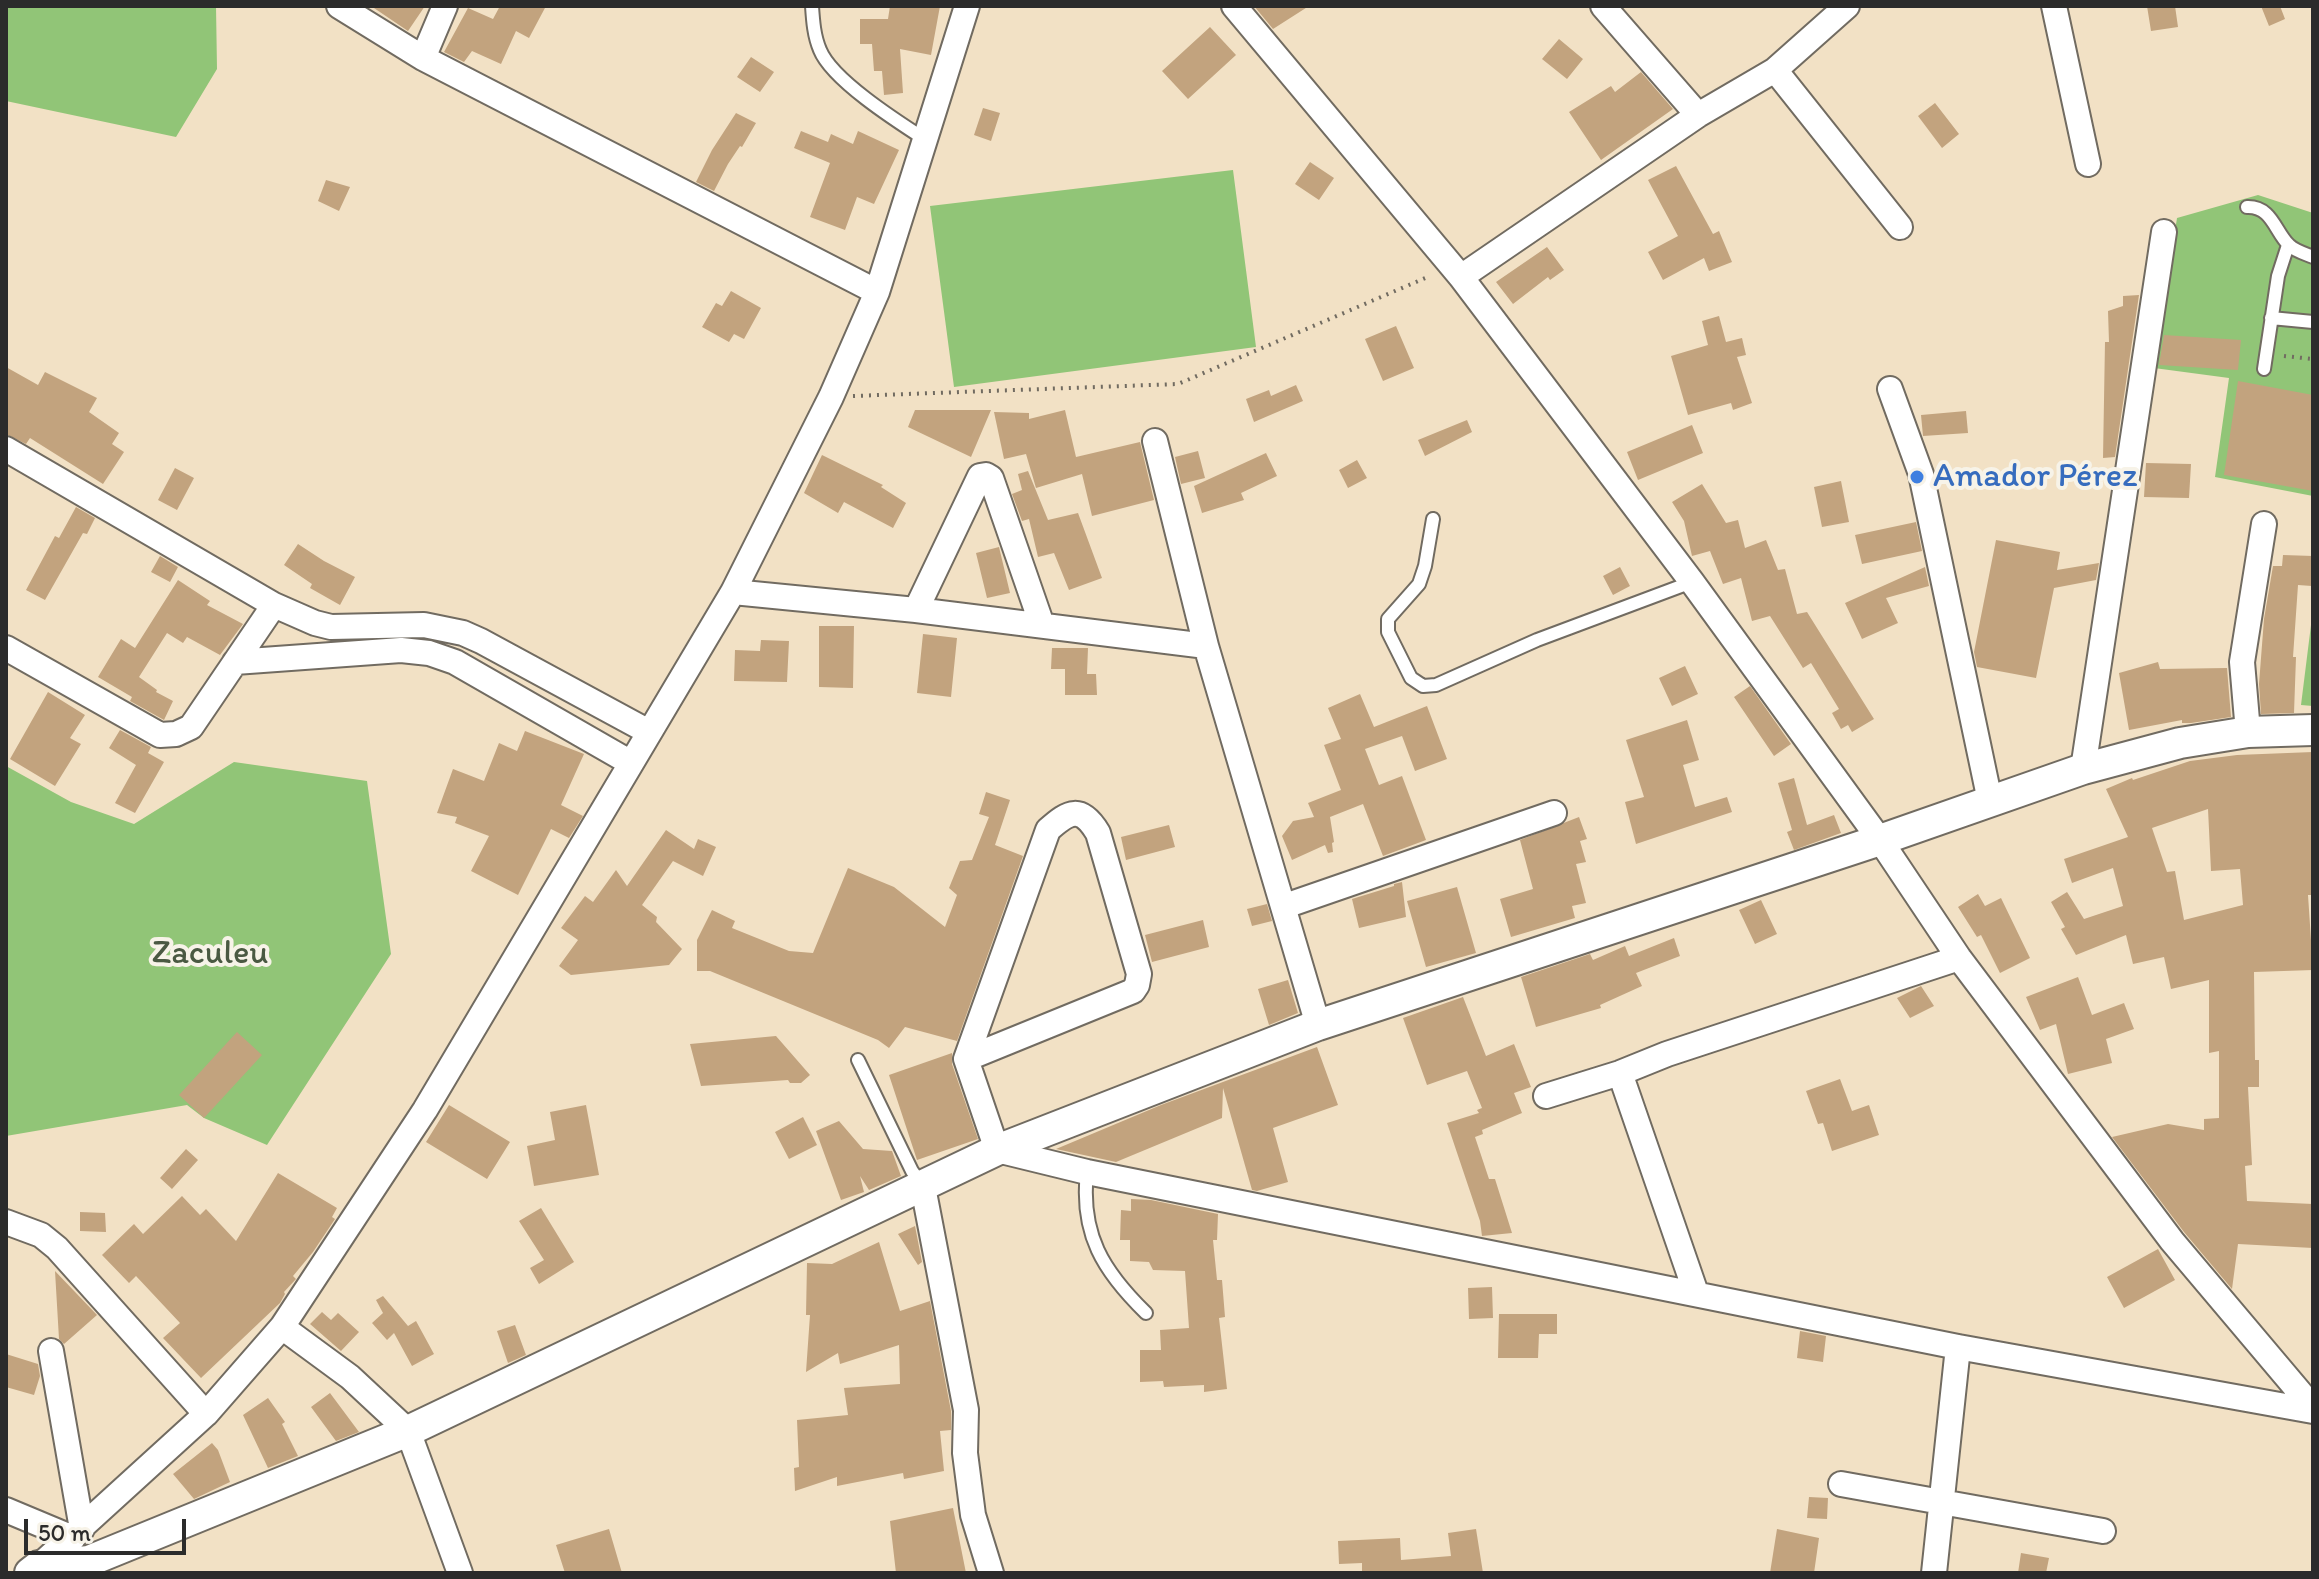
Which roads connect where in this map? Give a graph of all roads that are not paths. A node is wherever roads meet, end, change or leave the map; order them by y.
1 (339, 6) edge
2 (445, 6) edge
3 (812, 6) edge
4 (967, 6) edge
5 (1234, 6) edge
6 (1603, 6) edge
7 (1847, 6) edge
8 (2054, 6) edge
9 (423, 58) junction
10 (1775, 70) junction
11 (1698, 115) junction
12 (926, 140) junction
13 (2088, 164) dead end
14 (2247, 207) dead end
15 (1900, 227) dead end
16 (2164, 232) dead end
17 (2288, 245) junction
18 (2313, 257) edge
19 (1457, 272) junction
20 (877, 292) junction
21 (2271, 318) junction
22 (2313, 322) edge
23 (2264, 369) dead end
24 (1890, 389) dead end
25 (1155, 441) dead end
26 (6, 449) edge
27 (1433, 519) dead end
28 (2264, 524) dead end
29 (1692, 582) junction
30 (733, 592) junction
31 (274, 605) junction
32 (916, 610) junction
33 (1042, 625) junction
34 (1206, 646) junction
35 (6, 648) edge
36 (235, 662) junction
37 (2313, 730) edge
38 (649, 732) junction
39 (2248, 732) junction
40 (631, 763) junction
41 (2083, 769) junction
42 (1990, 801) junction
43 (1554, 813) dead end
44 (1880, 840) junction
45 (1285, 906) junction
46 (1959, 958) junction
47 (1318, 1025) junction
48 (966, 1059) junction
49 (858, 1060) dead end
50 (1620, 1073) junction
51 (1546, 1096) dead end
52 (997, 1150) junction
53 (1087, 1172) junction
54 (923, 1187) junction
55 (6, 1222) edge
56 (1696, 1293) junction
57 (1146, 1313) dead end
58 (282, 1327) junction
59 (1958, 1347) junction
60 (51, 1351) dead end
61 (2313, 1410) edge
62 (206, 1414) junction
63 (408, 1431) junction
64 (1841, 1484) dead end
65 (1941, 1503) junction
66 (6, 1510) edge
67 (2103, 1531) dead end
68 (77, 1533) junction
69 (35, 1569) edge
70 (460, 1573) edge
71 (991, 1573) edge
72 (1934, 1573) edge

1 - 9 street
2 - 9 street
3 - 12 lane
4 - 12 street
5 - 19 street
6 - 11 street
7 - 10 street
8 - 13 street
9 - 20 street
10 - 11 street
10 - 15 street
11 - 19 street
12 - 20 street
14 - 17 lane
16 - 41 street
17 - 18 lane
17 - 21 lane
19 - 29 street
20 - 30 street
21 - 22 lane
21 - 23 lane
24 - 42 street
25 - 34 street
26 - 31 street
27 - 29 lane
28 - 39 street
29 - 44 street
30 - 32 street
30 - 38 street
31 - 36 street
31 - 38 street
32 - 33 street
32 - 33 street
33 - 34 street
34 - 45 street
35 - 36 street
36 - 40 street
37 - 39 street
38 - 40 street
39 - 41 street
40 - 58 street
41 - 42 street
42 - 44 street
43 - 45 street
44 - 46 street
44 - 47 street
45 - 47 street
46 - 50 street
46 - 61 street
47 - 52 street
48 - 48 street
48 - 52 street
49 - 54 lane
50 - 51 street
50 - 56 street
52 - 53 street
52 - 54 street
53 - 56 street
53 - 57 lane
54 - 63 street
54 - 71 street
55 - 62 street
56 - 59 street
58 - 62 street
58 - 63 street
59 - 61 street
59 - 65 street
60 - 68 street
62 - 68 street
63 - 69 street
63 - 70 street
64 - 65 street
65 - 67 street
65 - 72 street
66 - 68 street
68 - 69 street

